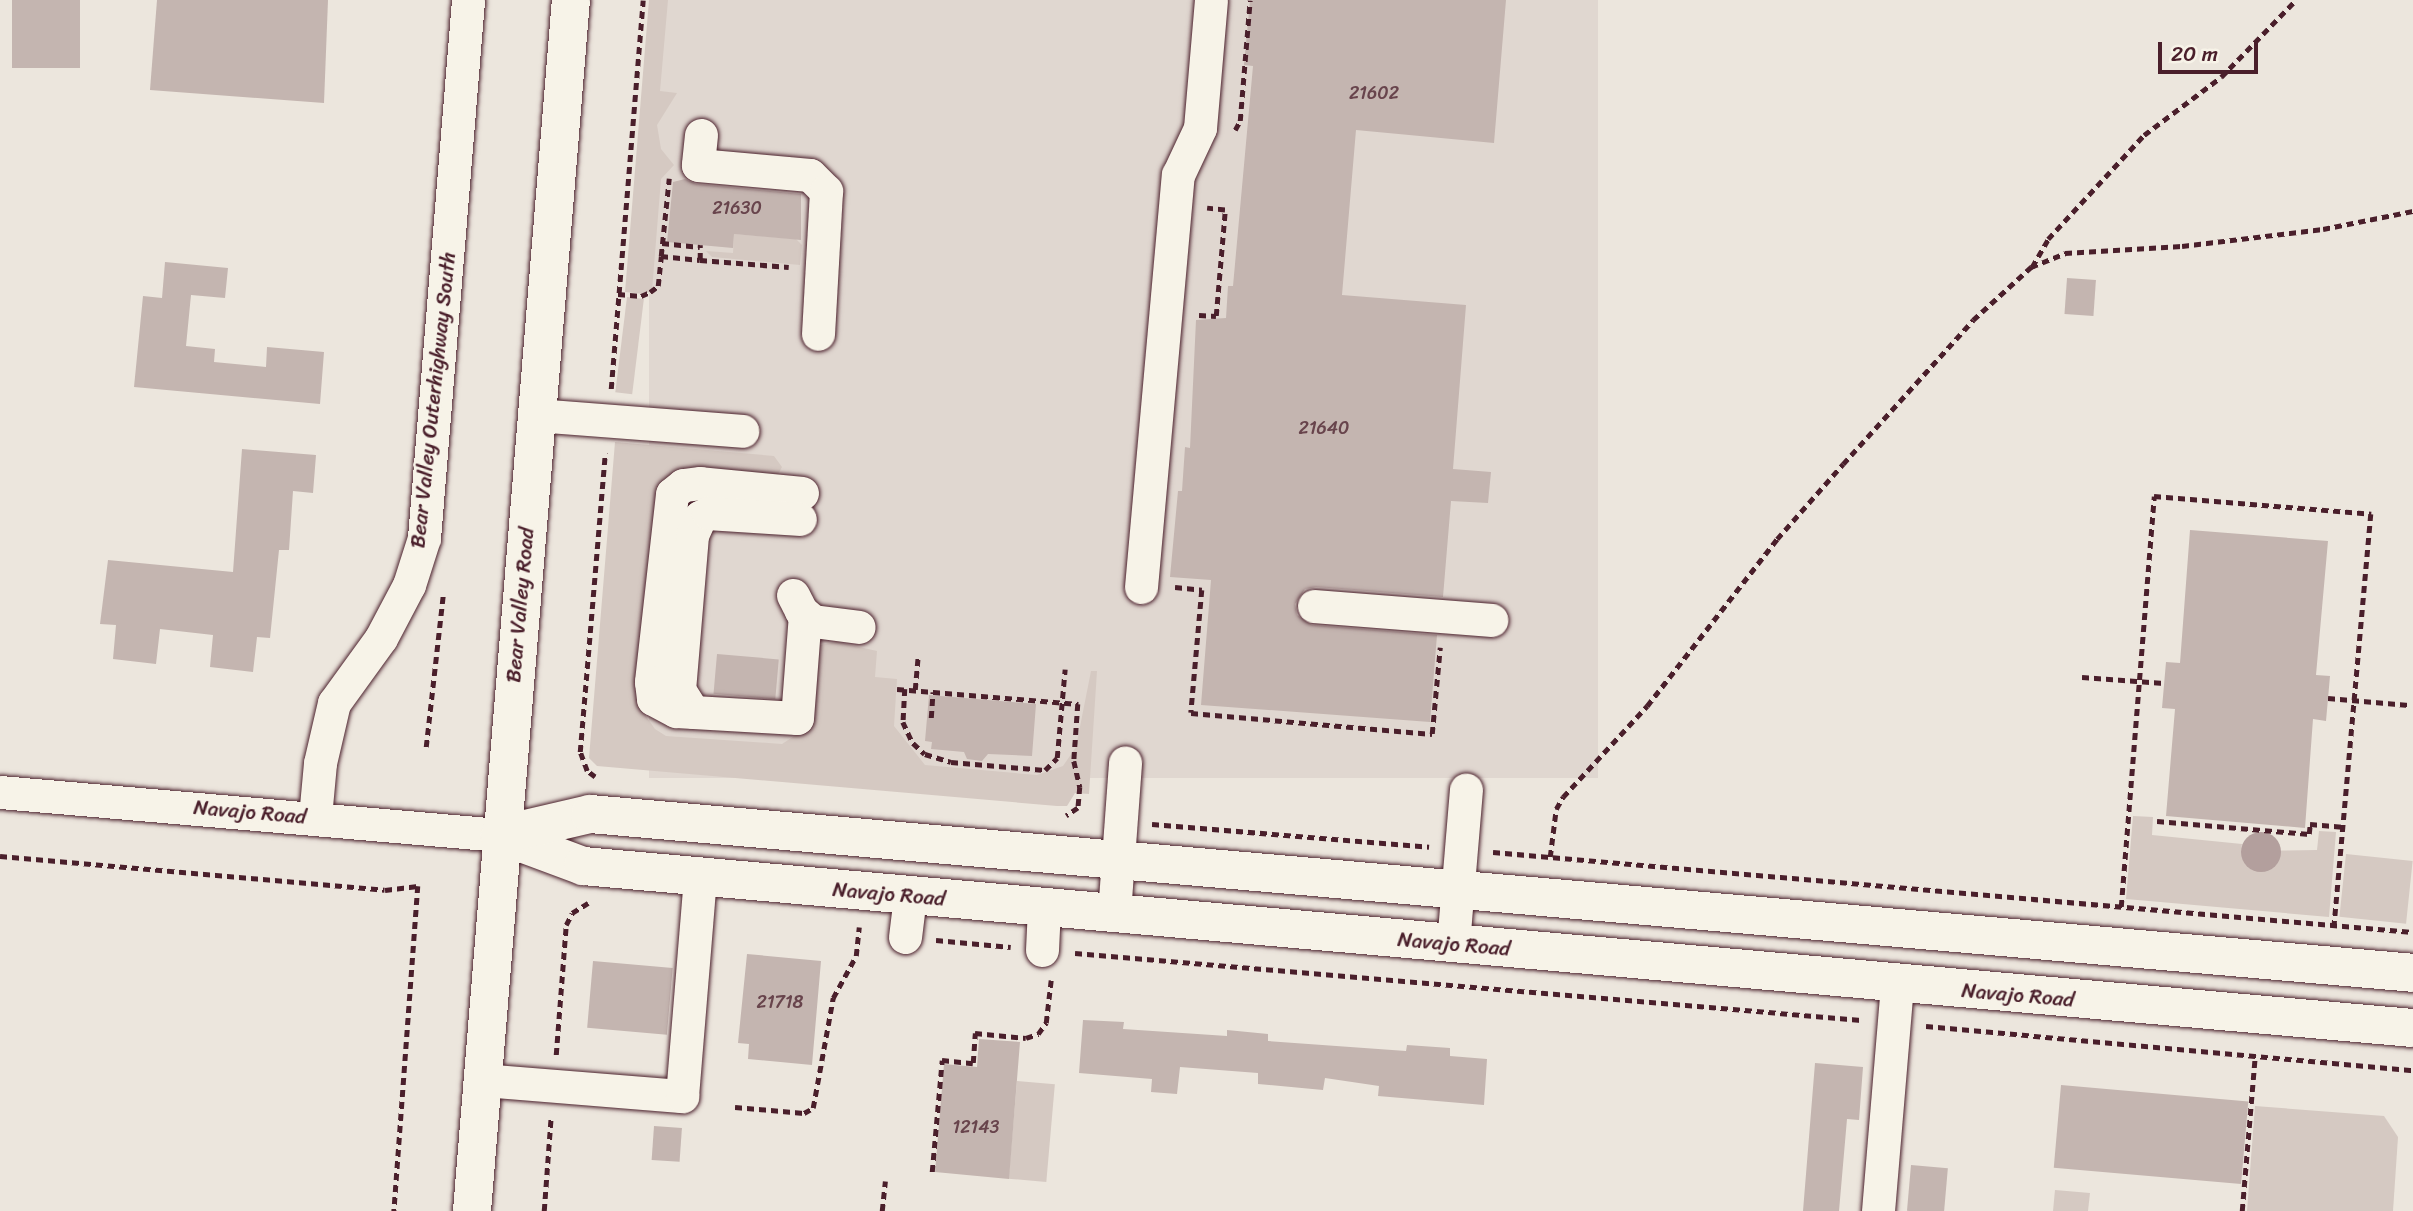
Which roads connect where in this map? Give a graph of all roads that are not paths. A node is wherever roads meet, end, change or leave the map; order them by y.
1 (468, 0) edge
2 (571, 0) edge
3 (1211, 0) edge
4 (701, 135) dead end
5 (818, 334) dead end
6 (536, 415) junction
7 (742, 431) dead end
8 (801, 506) dead end
9 (1153, 587) road end
10 (1314, 606) dead end
11 (1491, 620) dead end
12 (859, 627) dead end
13 (1125, 762) dead end
14 (1466, 790) dead end
15 (0, 792) edge
16 (315, 817) junction
17 (500, 835) junction
18 (1117, 860) junction
19 (700, 877) junction
20 (1458, 890) junction
21 (911, 897) junction
22 (1044, 907) junction
23 (1114, 913) junction
24 (905, 937) road end
25 (1453, 944) junction
26 (1047, 951) road end
27 (2413, 973) edge
28 (1897, 984) junction
29 (2413, 1028) edge
30 (482, 1080) junction
31 (472, 1211) edge
32 (1878, 1211) edge

1 - 16 street, Bear Valley Outerhighway South
2 - 6 main road, Bear Valley Road
3 - 9 street
4 - 5 street
6 - 7 street
6 - 17 main road, Bear Valley Road
8 - 12 street
10 - 11 street
13 - 18 street
14 - 20 street
15 - 16 street, Navajo Road
16 - 17 street, Navajo Road
17 - 18 main road, Navajo Road
17 - 19 main road, Navajo Road
17 - 30 main road, Bear Valley Road
18 - 20 main road, Navajo Road
18 - 23 street
19 - 21 main road, Navajo Road
19 - 30 street
20 - 25 street
20 - 27 main road, Navajo Road
21 - 22 main road, Navajo Road
21 - 24 street
22 - 23 main road, Navajo Road
22 - 26 street
23 - 25 main road, Navajo Road
25 - 28 main road, Navajo Road
28 - 29 main road, Navajo Road
28 - 32 street
30 - 31 main road, Bear Valley Road

